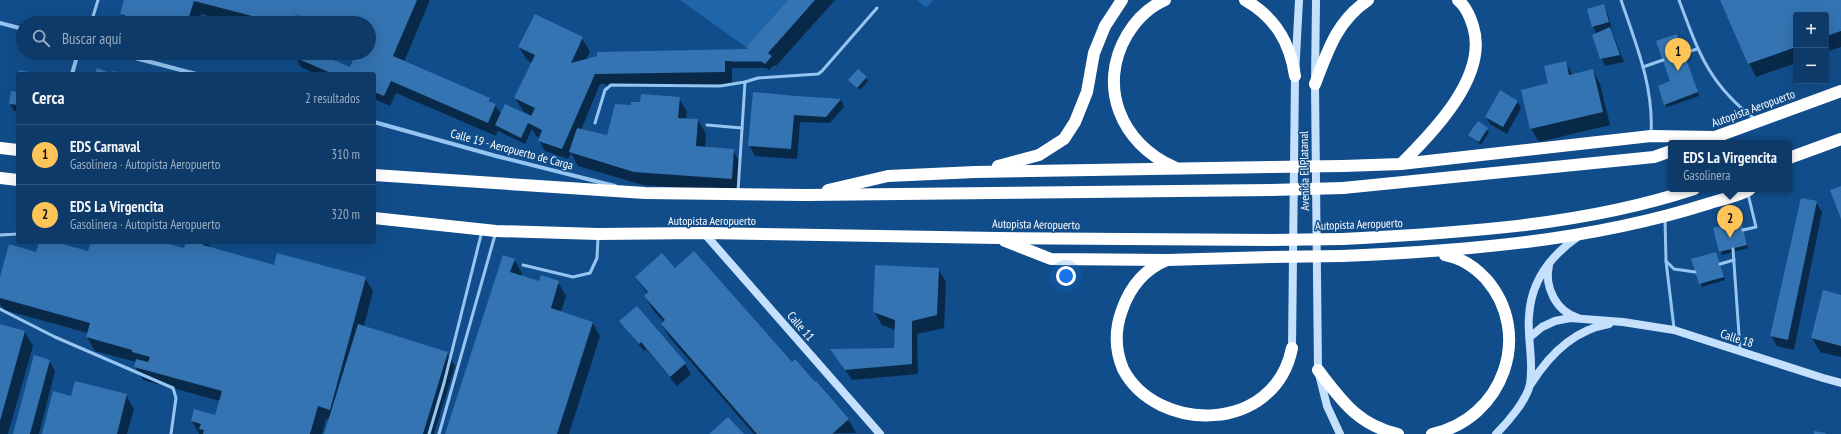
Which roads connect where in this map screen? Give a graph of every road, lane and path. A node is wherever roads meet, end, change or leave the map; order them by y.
1 (98, 0) edge
2 (1122, 0) edge
3 (1165, 0) edge
4 (1245, 0) edge
5 (1299, 0) edge
6 (1316, 0) edge
7 (1368, 0) edge
8 (1458, 0) edge
9 (1621, 0) edge
10 (1679, 0) edge
11 (877, 8) dead end
12 (93, 16) edge
13 (0, 22) edge
14 (16, 27) edge
15 (1697, 49) junction
16 (1684, 53) dead end
17 (76, 60) edge
18 (143, 60) edge
19 (1663, 60) dead end
20 (1643, 67) junction
21 (73, 72) edge
22 (188, 72) edge
23 (1295, 76) junction
24 (745, 82) junction
25 (1315, 84) junction
26 (1841, 91) edge
27 (1758, 121) junction
28 (376, 123) edge
29 (595, 123) dead end
30 (707, 125) dead end
31 (742, 128) junction
32 (1651, 136) junction
33 (1714, 137) junction
34 (1841, 139) edge
35 (1705, 140) edge
36 (0, 148) edge
37 (16, 150) edge
38 (1668, 152) edge
39 (1792, 157) edge
40 (1401, 164) junction
41 (1187, 168) junction
42 (975, 172) junction
43 (376, 175) edge
44 (0, 178) edge
45 (16, 180) edge
46 (1682, 192) edge
47 (1742, 192) edge
48 (1748, 192) edge
49 (645, 193) junction
50 (738, 193) junction
51 (806, 195) junction
52 (1665, 216) junction
53 (376, 218) edge
54 (482, 230) junction
55 (1743, 230) dead end
56 (496, 231) junction
57 (704, 233) junction
58 (1584, 233) junction
59 (16, 234) edge
60 (598, 234) junction
61 (0, 235) edge
62 (998, 238) junction
63 (1733, 249) dead end
64 (1432, 253) junction
65 (1167, 260) junction
66 (1734, 260) junction
67 (1550, 261) junction
68 (1666, 261) junction
69 (1720, 264) dead end
70 (523, 265) dead end
71 (1695, 272) dead end
72 (0, 309) edge
73 (1585, 319) junction
74 (1623, 322) junction
75 (1674, 330) junction
76 (1530, 337) junction
77 (1292, 348) joint
78 (1740, 351) junction
79 (1318, 370) junction
80 (1841, 383) edge
81 (1530, 385) junction
82 (1194, 426) dead end
83 (1206, 427) dead end
84 (171, 434) edge
85 (429, 434) edge
86 (438, 434) edge
87 (880, 434) edge
88 (1340, 434) edge
89 (1398, 434) edge
90 (1432, 434) edge
91 (1496, 434) edge

1 - 12 lane
2 - 42 highway
3 - 41 highway
4 - 23 highway
5 - 23 main road, Avenida El Platanal
6 - 25 main road, Avenida El Platanal
7 - 25 highway
8 - 40 highway
9 - 20 lane
10 - 15 lane
11 - 24 lane
13 - 14 street
15 - 16 lane
15 - 27 lane
17 - 21 street
18 - 22 street
19 - 20 lane
20 - 32 lane
23 - 77 main road, Avenida El Platanal
24 - 29 lane
24 - 31 lane
25 - 79 main road, Avenida El Platanal
26 - 27 highway, Autopista Aeropuerto
27 - 33 highway, Autopista Aeropuerto
28 - 49 street, Calle 19 - Aeropuerto de Carga
30 - 31 lane
31 - 50 lane
32 - 33 highway
32 - 40 highway
33 - 35 highway, Autopista Aeropuerto
34 - 39 highway
36 - 37 highway
38 - 51 highway, bridge
40 - 41 highway, bridge
41 - 42 highway
42 - 51 highway
43 - 49 highway
44 - 45 highway
46 - 62 highway, Autopista Aeropuerto, bridge
47 - 52 highway
48 - 55 lane
49 - 50 highway
50 - 51 highway
52 - 58 highway
52 - 68 lane
53 - 54 highway, Autopista Aeropuerto
54 - 56 highway, Autopista Aeropuerto
54 - 85 lane
56 - 60 highway, Autopista Aeropuerto
56 - 86 lane
57 - 60 highway, Autopista Aeropuerto
57 - 62 highway, Autopista Aeropuerto
57 - 87 main road, Calle 11
58 - 64 highway
58 - 67 main road
59 - 61 lane
60 - 70 lane
62 - 65 highway
63 - 66 lane
64 - 65 highway, bridge
64 - 90 highway
65 - 82 highway
66 - 69 lane
66 - 78 lane
67 - 73 main road
67 - 76 main road
68 - 71 lane
68 - 75 lane
72 - 84 lane
73 - 74 main road, Calle 18
73 - 76 main road, Calle 18
74 - 75 main road, Calle 18
74 - 81 main road, Calle 18
75 - 78 main road, Calle 18
76 - 81 main road
77 - 83 highway
78 - 80 main road, Calle 18
79 - 88 main road, Avenida El Platanal
79 - 89 highway
81 - 91 main road

